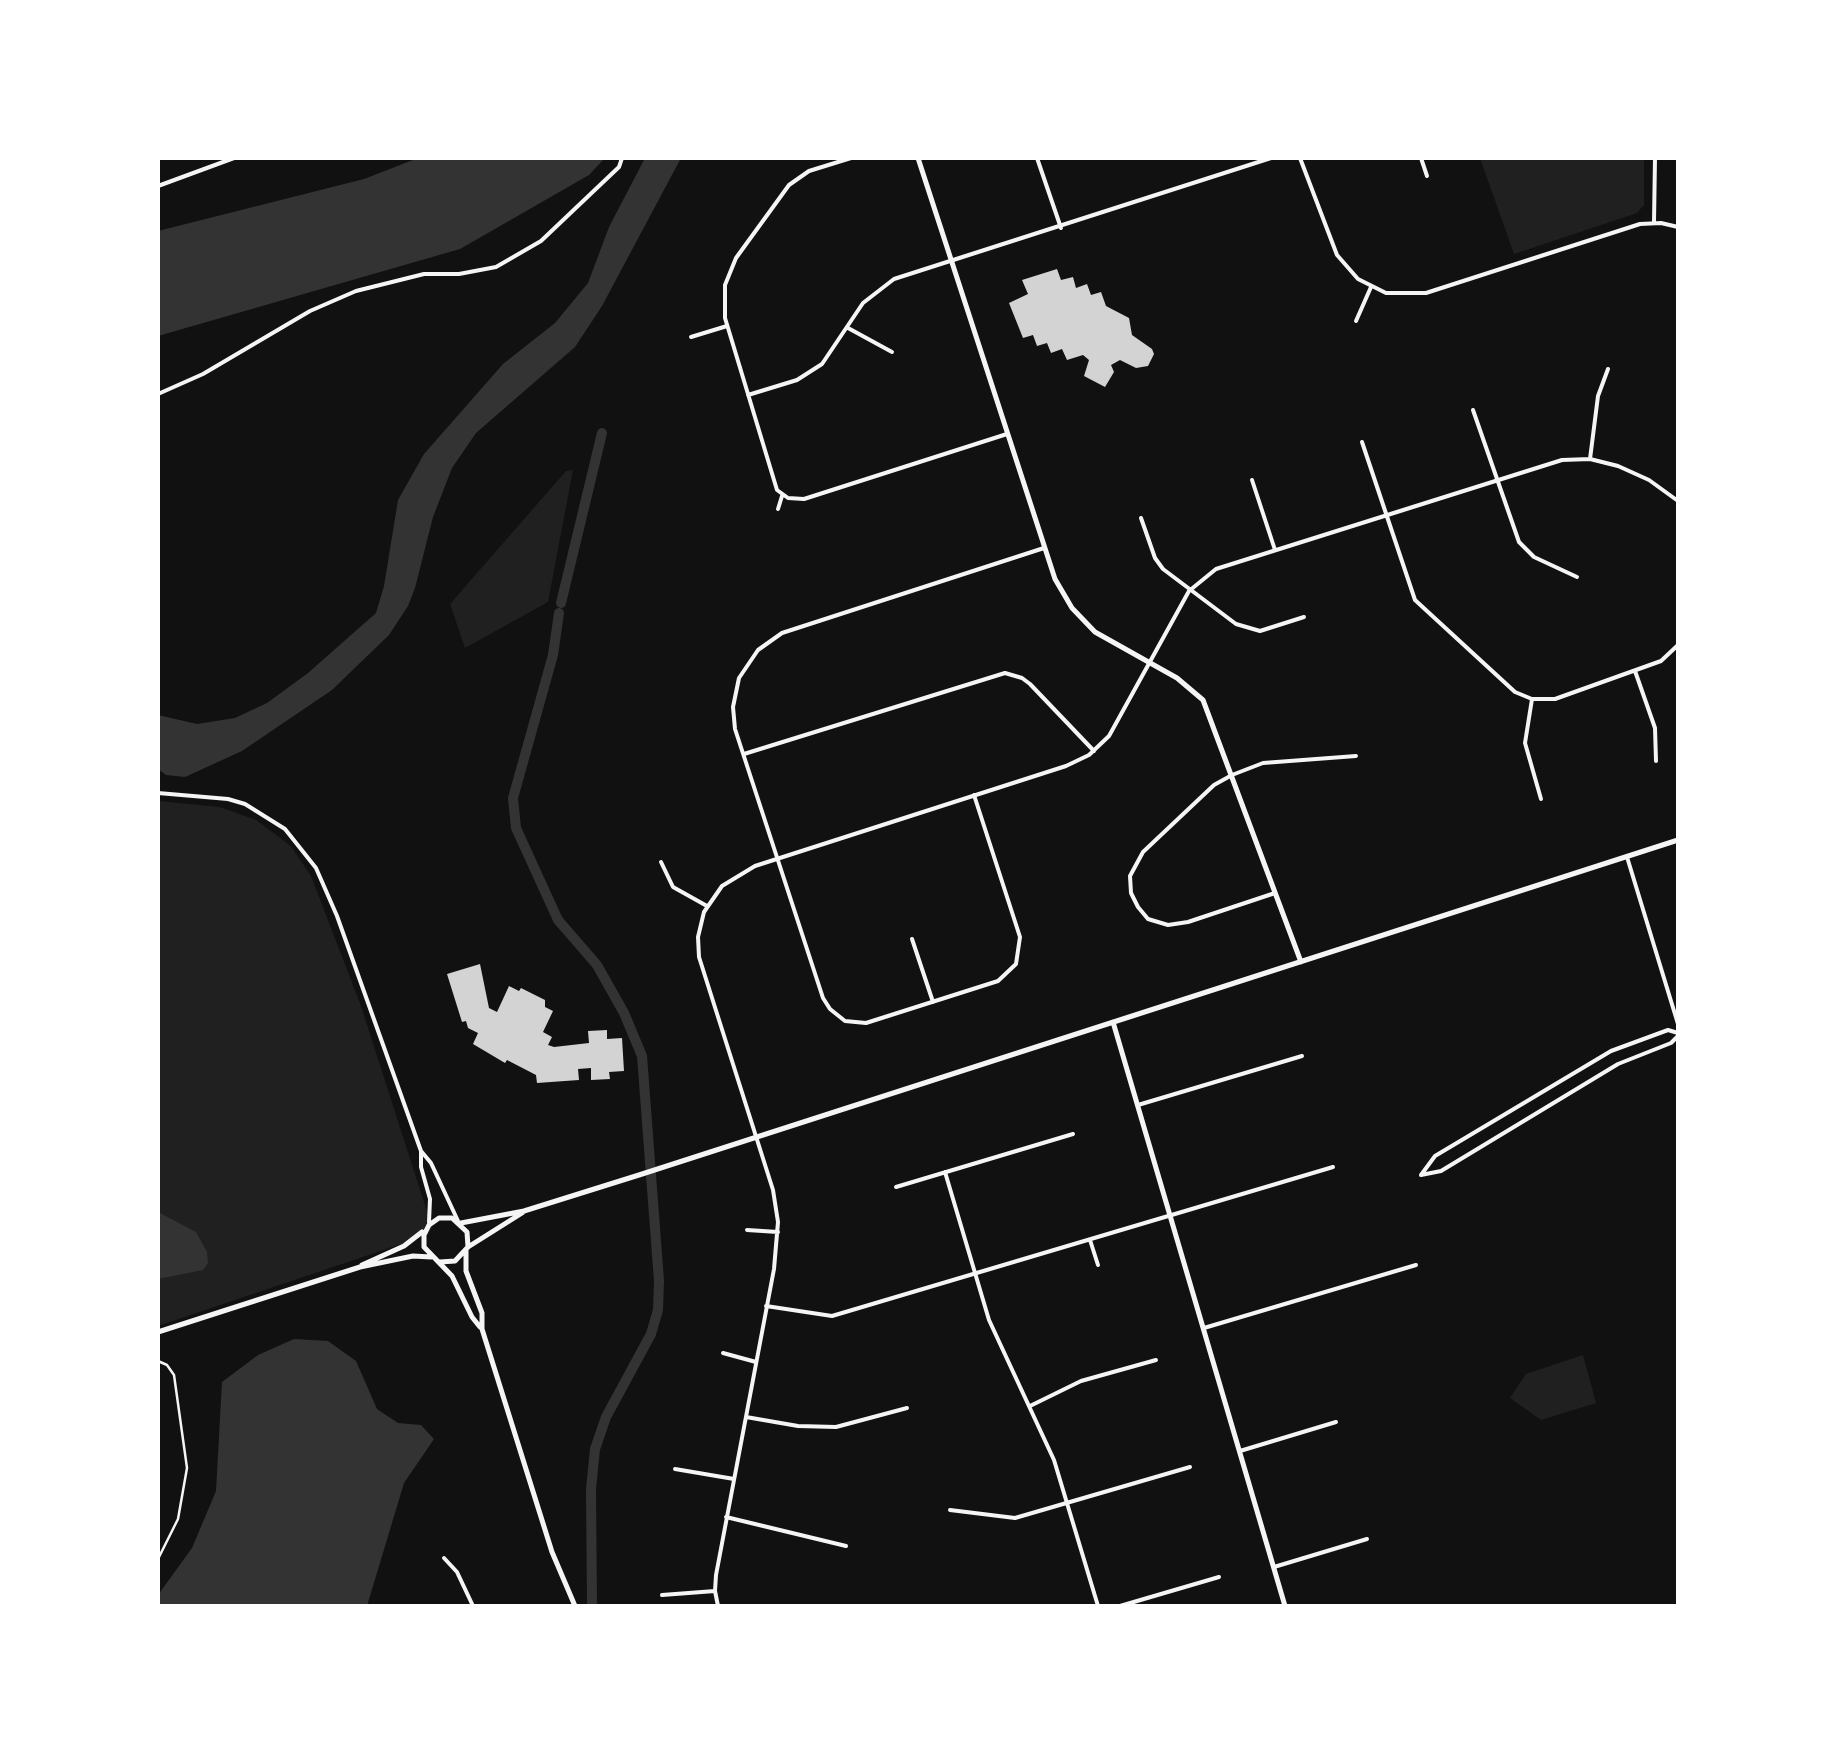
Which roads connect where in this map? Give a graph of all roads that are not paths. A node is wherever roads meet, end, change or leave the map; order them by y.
1 (234, 158) edge
2 (622, 158) edge
3 (851, 158) edge
4 (918, 158) edge
5 (1037, 158) edge
6 (1271, 158) edge
7 (1300, 158) edge
8 (1421, 158) edge
9 (1655, 158) edge
10 (834, 160) edge
11 (1427, 176) dead end
12 (158, 186) edge
13 (1654, 222) junction
14 (1678, 227) edge
15 (1061, 228) junction
16 (951, 261) junction
17 (1371, 287) junction
18 (1356, 321) dead end
19 (727, 326) junction
20 (848, 328) junction
21 (691, 337) dead end
22 (892, 352) dead end
23 (1608, 368) dead end
24 (158, 394) edge
25 (748, 395) junction
26 (1473, 410) dead end
27 (1006, 434) junction
28 (1362, 442) dead end
29 (1590, 460) junction
30 (1496, 478) junction
31 (1252, 480) dead end
32 (782, 496) junction
33 (1678, 502) edge
34 (778, 510) dead end
35 (1386, 514) junction
36 (1141, 518) dead end
37 (1044, 548) junction
38 (1275, 550) junction
39 (1576, 577) dead end
40 (1190, 591) junction
41 (1304, 618) dead end
42 (1678, 645) edge
43 (1149, 664) junction
44 (1635, 671) junction
45 (1532, 699) junction
46 (1094, 751) junction
47 (744, 754) junction
48 (1356, 756) dead end
49 (1656, 761) dead end
50 (1232, 775) junction
51 (158, 794) edge
52 (974, 795) junction
53 (1541, 799) dead end
54 (1678, 840) edge
55 (1628, 856) junction
56 (778, 858) junction
57 (661, 862) dead end
58 (1275, 893) junction
59 (707, 906) junction
60 (912, 938) dead end
61 (1301, 962) junction
62 (932, 1002) junction
63 (1113, 1022) junction
64 (1678, 1024) edge
65 (1678, 1035) edge
66 (1302, 1056) dead end
67 (1138, 1105) junction
68 (1073, 1134) dead end
69 (756, 1138) junction
70 (421, 1151) junction
71 (1333, 1167) dead end
72 (945, 1172) junction
73 (896, 1186) dead end
74 (524, 1211) junction
75 (1172, 1216) junction
76 (460, 1222) junction
77 (427, 1227) junction
78 (748, 1230) dead end
79 (778, 1232) junction
80 (1090, 1240) junction
81 (467, 1249) junction
82 (431, 1257) junction
83 (440, 1262) junction
84 (1098, 1265) dead end
85 (1416, 1265) dead end
86 (360, 1267) junction
87 (975, 1274) junction
88 (766, 1306) junction
89 (1204, 1328) junction
90 (482, 1329) junction
91 (158, 1332) edge
92 (723, 1353) dead end
93 (1156, 1360) dead end
94 (756, 1362) junction
95 (1030, 1406) junction
96 (907, 1408) dead end
97 (746, 1417) junction
98 (1336, 1422) dead end
99 (1240, 1452) junction
100 (1190, 1467) dead end
101 (675, 1469) dead end
102 (734, 1479) junction
103 (1068, 1503) junction
104 (950, 1510) dead end
105 (726, 1517) junction
106 (1367, 1538) dead end
107 (846, 1546) dead end
108 (444, 1558) dead end
109 (1274, 1567) junction
110 (1219, 1577) dead end
111 (714, 1591) junction
112 (662, 1595) dead end
113 (473, 1606) edge
114 (574, 1606) edge
115 (718, 1606) edge
116 (1098, 1606) edge
117 (1120, 1606) edge
118 (1285, 1606) edge

1 - 12 street
2 - 24 street
3 - 10 street
4 - 16 street
5 - 15 street
6 - 15 street
7 - 17 street
8 - 11 street
9 - 13 street
10 - 19 street
13 - 14 street
13 - 17 street
15 - 16 street
16 - 20 street
16 - 27 street
17 - 18 street
19 - 21 street
19 - 25 street
20 - 22 street
20 - 25 street
23 - 29 street
25 - 32 street
26 - 30 street
27 - 32 street
27 - 37 street
28 - 35 street
29 - 30 street
29 - 33 street
30 - 35 street
30 - 39 street
31 - 38 street
32 - 34 street
35 - 38 street
35 - 45 street
36 - 40 street
37 - 43 street
37 - 47 street
38 - 40 street
40 - 41 street
40 - 43 street
42 - 44 street
43 - 46 street
43 - 50 street
44 - 45 street
44 - 49 street
45 - 53 street
46 - 47 street
46 - 52 street
47 - 56 street
48 - 50 street
50 - 58 street
50 - 58 street
51 - 70 street
52 - 56 street
52 - 62 street
54 - 55 street
55 - 61 street
55 - 64 street
56 - 59 street
56 - 62 street
57 - 59 street
58 - 61 street
59 - 69 street
60 - 62 street
61 - 63 street
63 - 67 street
63 - 69 street
65 - 65 street
66 - 67 street
67 - 75 street
68 - 72 street
69 - 74 street
69 - 79 street
70 - 76 street
70 - 77 street
71 - 75 street
72 - 73 street
72 - 87 street
74 - 76 street
74 - 81 street
75 - 80 street
75 - 89 street
76 - 77 street
76 - 81 street
77 - 82 street
77 - 86 street
78 - 79 street
79 - 88 street
80 - 84 street
80 - 87 street
81 - 83 street
81 - 90 street
82 - 83 street
82 - 86 street
83 - 90 street
85 - 89 street
86 - 91 street
87 - 88 street
87 - 95 street
88 - 94 street
89 - 99 street
90 - 114 street
92 - 94 street
93 - 95 street
94 - 97 street
95 - 103 street
96 - 97 street
97 - 102 street
98 - 99 street
99 - 109 street
100 - 103 street
101 - 102 street
102 - 105 street
103 - 104 street
103 - 116 street
105 - 107 street
105 - 111 street
106 - 109 street
108 - 113 street
109 - 118 street
110 - 117 street
111 - 112 street
111 - 115 street

